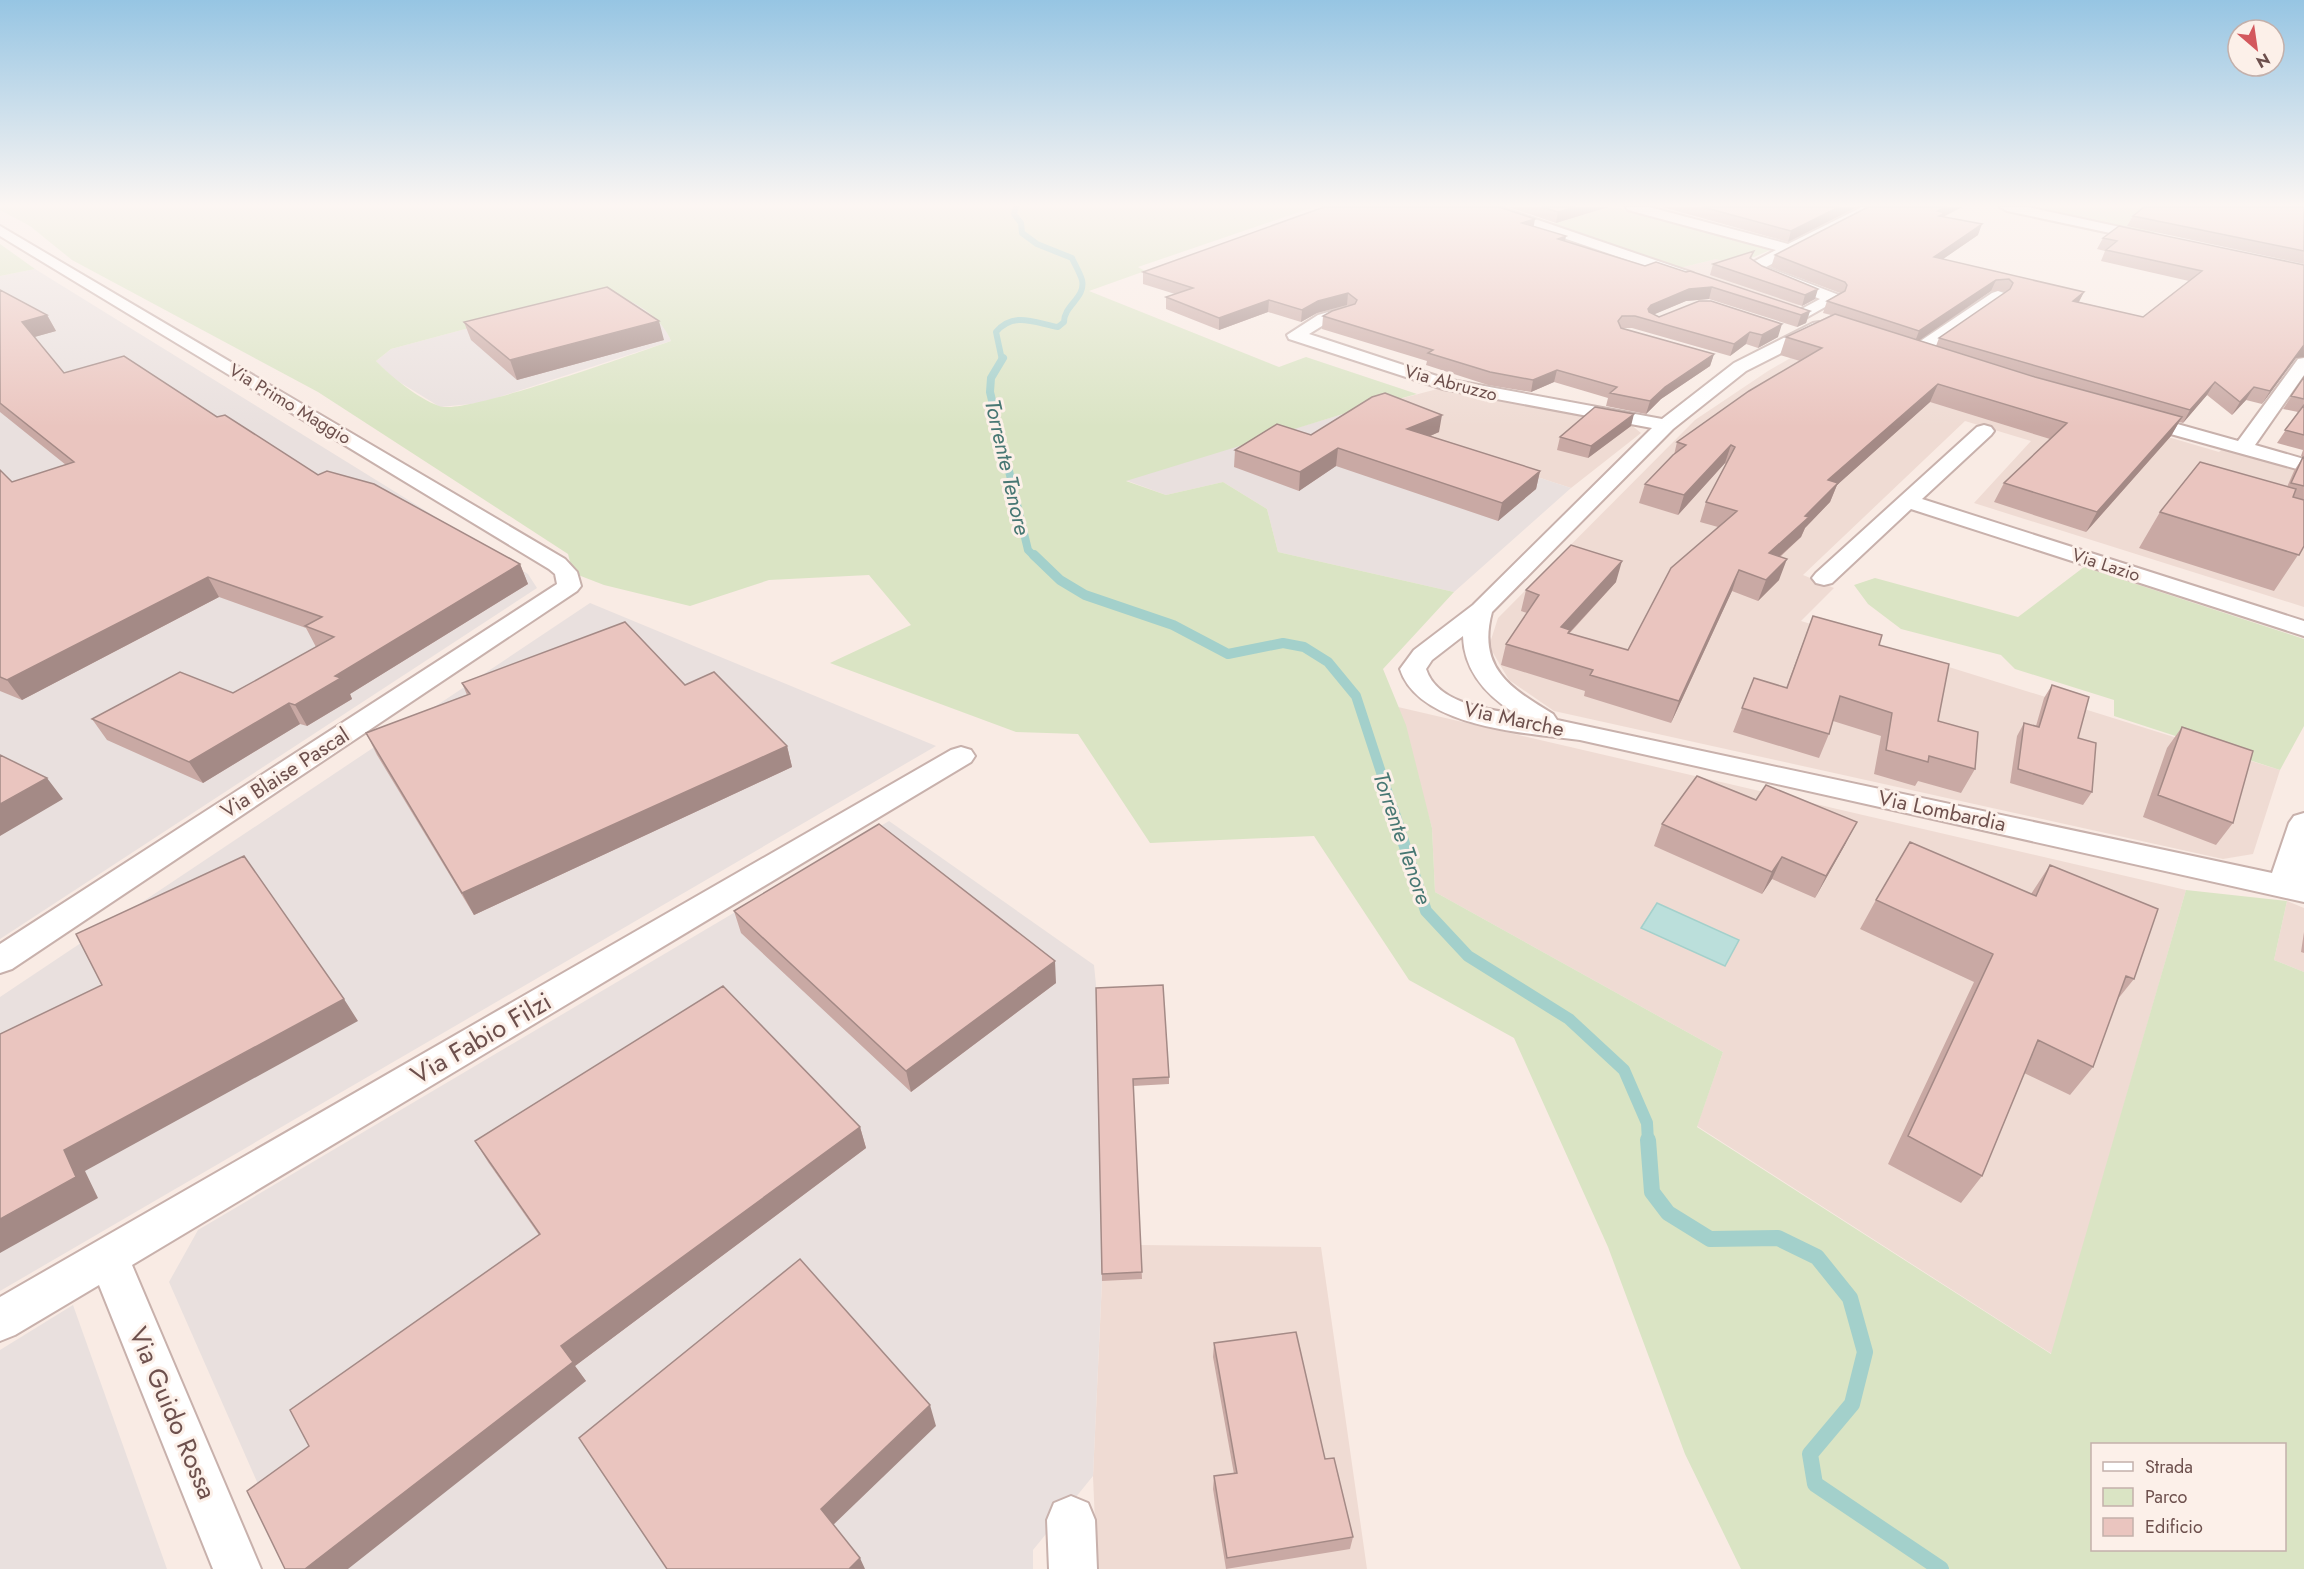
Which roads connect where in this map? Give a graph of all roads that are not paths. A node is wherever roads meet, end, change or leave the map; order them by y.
1 (81, 280) edge
2 (1788, 280) edge
3 (1998, 296) edge
4 (1346, 312) edge
5 (1776, 328) edge
6 (1798, 335) junction
7 (1937, 359) edge
8 (1717, 360) edge
9 (2304, 363) edge
10 (1740, 367) junction
11 (2125, 415) edge
12 (1666, 425) junction
13 (1984, 431) dead end
14 (2243, 448) junction
15 (2304, 465) edge
16 (1908, 501) junction
17 (1824, 578) dead end
18 (569, 586) joint
19 (1481, 610) junction
20 (2304, 629) edge
21 (1580, 732) junction
22 (961, 756) dead end
23 (2304, 823) edge
24 (2297, 889) edge
25 (0, 960) edge
26 (108, 1257) junction
27 (0, 1320) edge
28 (1071, 1520) dead end
29 (237, 1569) edge
30 (1073, 1569) edge

1 - 18 street, Via Primo Maggio
2 - 6 street, Via Marche
3 - 7 street
4 - 12 street, Via Abruzzo
5 - 6 street
6 - 10 street, Via Marche
8 - 10 street
9 - 14 street
10 - 12 street, Via Marche
11 - 14 street
12 - 19 street, Via Marche
13 - 16 street
14 - 15 street
16 - 17 street
16 - 20 street, Via Lazio
18 - 25 street, Via Blaise Pascal
19 - 21 street, Via Marche
19 - 21 street, Via Marche
21 - 24 street, Via Lombardia
22 - 26 street, Via Fabio Filzi
23 - 24 street
26 - 27 street, Via Fabio Filzi
26 - 29 street, Via Guido Rossa
28 - 30 street

